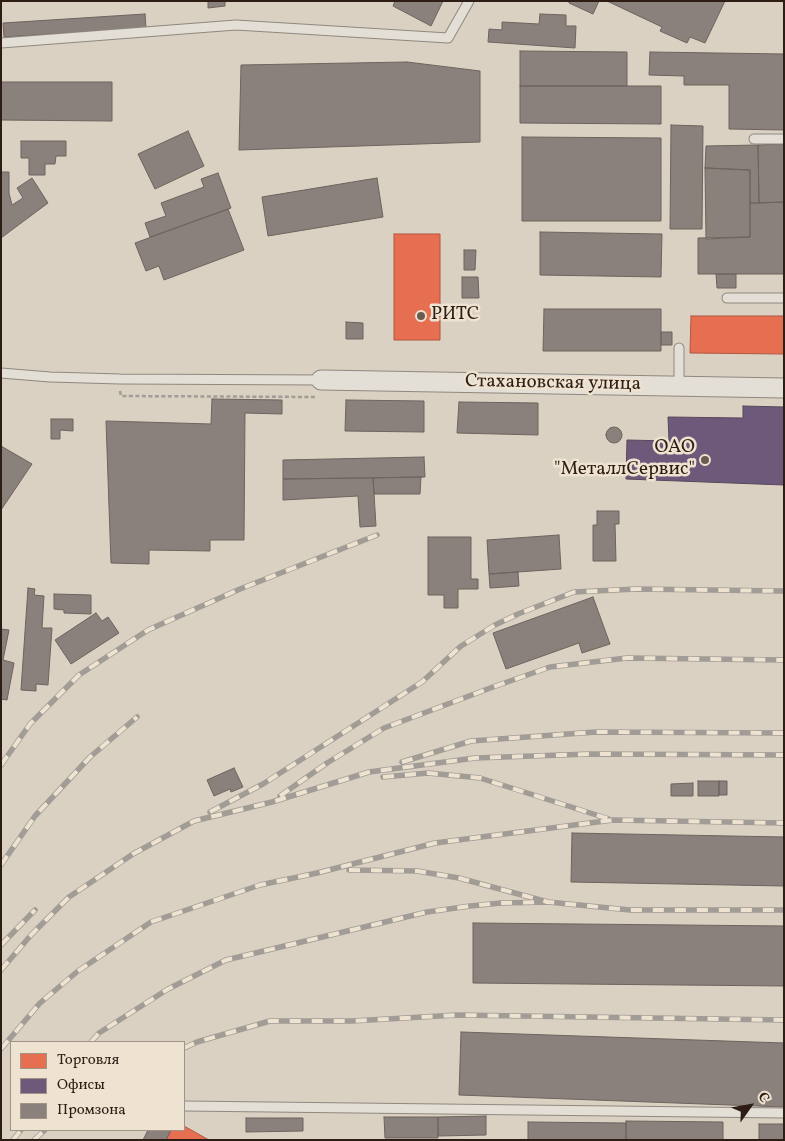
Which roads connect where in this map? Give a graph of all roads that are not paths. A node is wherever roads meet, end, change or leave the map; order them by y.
1 (469, 1) edge
2 (1, 43) edge
3 (754, 139) dead end
4 (784, 139) edge
5 (726, 298) dead end
6 (784, 298) edge
7 (679, 348) dead end
8 (1, 373) edge
9 (322, 380) joint
10 (679, 386) junction
11 (784, 388) edge
12 (185, 1106) edge
13 (784, 1113) edge

1 - 2 lane
3 - 4 lane
5 - 6 lane
7 - 10 lane
8 - 9 lane
9 - 10 street, Стахановская улица
10 - 11 street, Стахановская улица
12 - 13 lane

